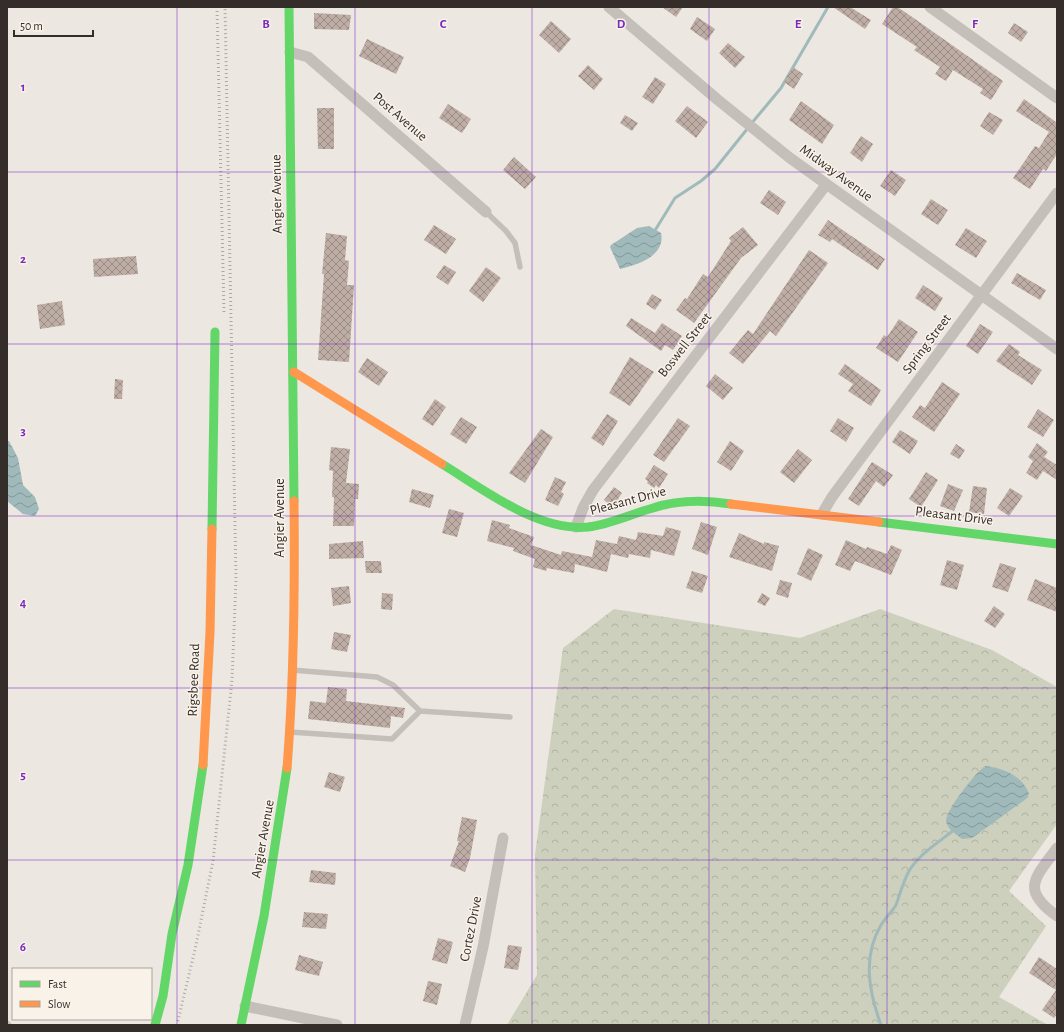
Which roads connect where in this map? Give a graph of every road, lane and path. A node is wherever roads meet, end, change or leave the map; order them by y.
1 (289, 7) edge
2 (609, 7) edge
3 (930, 7) edge
4 (290, 52) junction
5 (1057, 98) edge
6 (826, 185) junction
7 (1057, 193) edge
8 (486, 212) joint
9 (520, 267) dead end
10 (982, 296) junction
11 (215, 332) dead end
12 (1057, 349) edge
13 (294, 372) junction
14 (822, 514) junction
15 (576, 528) junction
16 (1057, 544) edge
17 (292, 670) junction
18 (420, 711) junction
19 (510, 717) dead end
20 (290, 732) junction
21 (503, 838) dead end
22 (1057, 848) edge
23 (1057, 916) edge
24 (245, 1006) junction
25 (7, 1023) edge
26 (9, 1025) edge
27 (154, 1025) edge
28 (241, 1025) edge
29 (337, 1025) edge
30 (465, 1025) edge

1 - 4 street, Angier Avenue
2 - 6 street, Midway Avenue
3 - 5 street
4 - 8 street, Post Avenue
4 - 13 street, Angier Avenue
6 - 10 street, Midway Avenue
6 - 15 street, Boswell Street
7 - 10 street, Spring Street
8 - 9 lane
10 - 12 street, Midway Avenue
10 - 14 street, Spring Street
11 - 27 street, Rigsbee Road
13 - 15 street, Pleasant Drive
13 - 17 street, Angier Avenue
14 - 15 street, Pleasant Drive
14 - 16 street, Pleasant Drive
17 - 18 lane
17 - 20 street, Angier Avenue
18 - 19 lane
18 - 20 lane
20 - 24 street, Angier Avenue
21 - 30 street, Cortez Drive
22 - 23 street
24 - 28 street, Angier Avenue
24 - 29 street
25 - 26 lane

